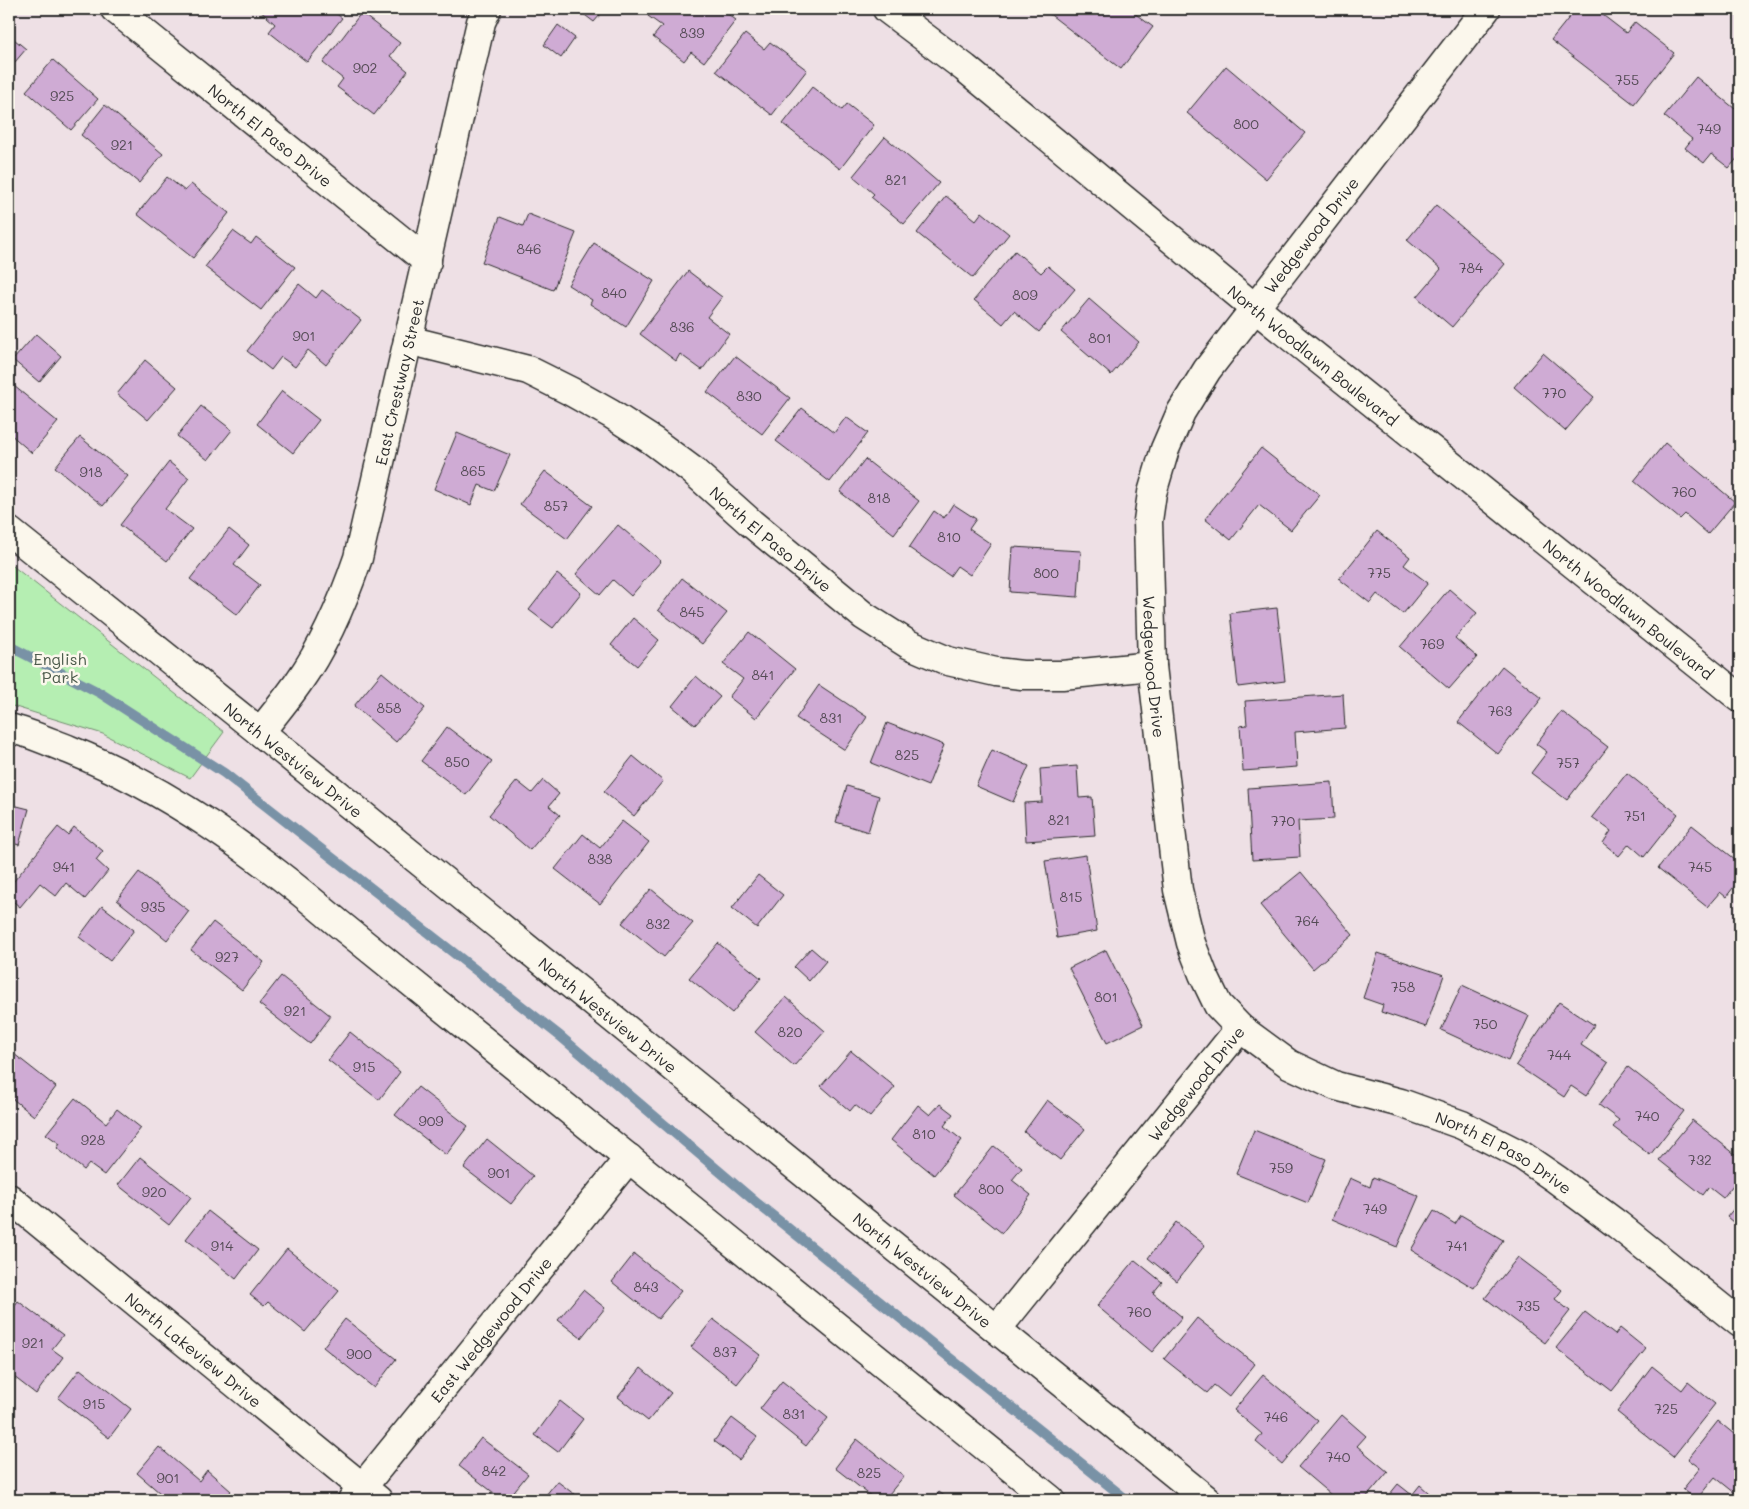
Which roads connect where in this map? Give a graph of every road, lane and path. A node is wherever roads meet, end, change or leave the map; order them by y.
1 (115, 9) edge
2 (487, 9) edge
3 (887, 9) edge
4 (1486, 9) edge
5 (427, 261) junction
6 (1255, 308) junction
7 (408, 340) junction
8 (9, 531) edge
9 (1152, 666) junction
10 (1740, 698) edge
11 (9, 728) edge
12 (260, 732) junction
13 (1240, 1028) junction
14 (628, 1158) junction
15 (9, 1198) edge
16 (1740, 1323) edge
17 (997, 1330) junction
18 (364, 1496) edge
19 (1051, 1500) edge
20 (1207, 1500) edge

1 - 5 street, North El Paso Drive
2 - 5 street, East Crestway Street
3 - 6 street, North Woodlawn Boulevard
4 - 6 street, Wedgewood Drive
5 - 7 street, East Crestway Street
6 - 9 street, Wedgewood Drive
6 - 10 street, North Woodlawn Boulevard
7 - 9 street, North El Paso Drive
7 - 12 street, East Crestway Street
8 - 12 street, North Westview Drive
9 - 13 street, Wedgewood Drive
11 - 14 street
12 - 17 street, North Westview Drive
13 - 16 street, North El Paso Drive
13 - 17 street, Wedgewood Drive
14 - 18 street, East Wedgewood Drive
14 - 19 street
15 - 18 street, North Lakeview Drive
17 - 20 street, North Westview Drive

